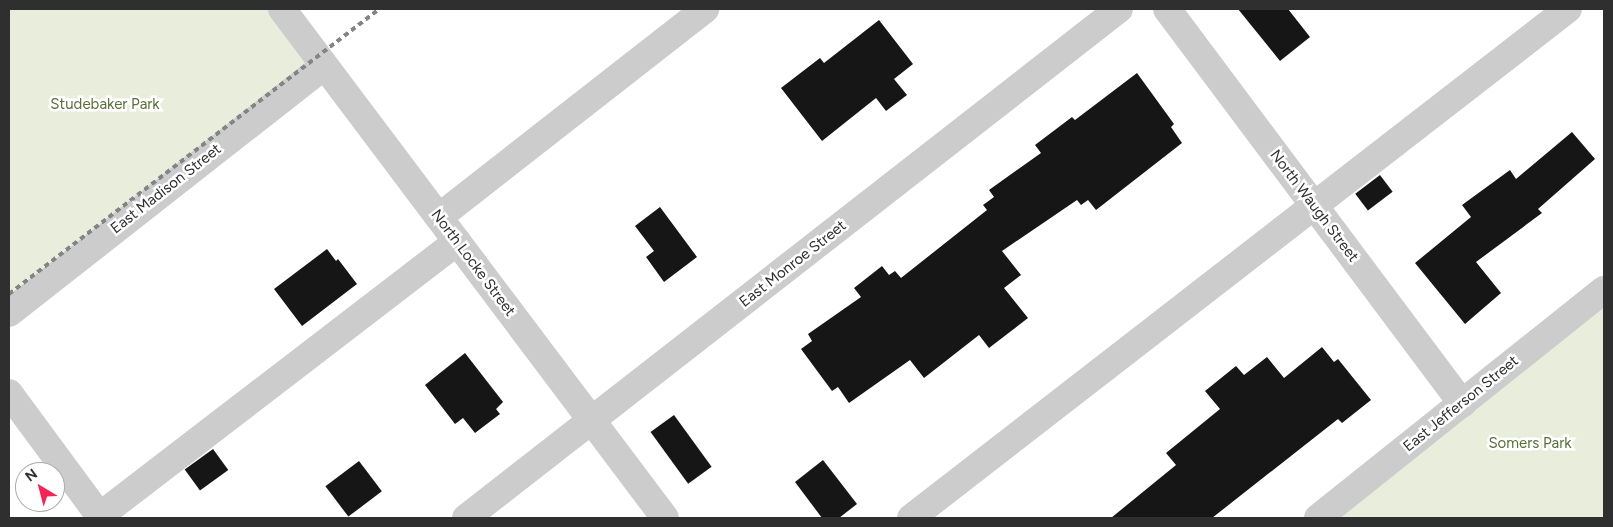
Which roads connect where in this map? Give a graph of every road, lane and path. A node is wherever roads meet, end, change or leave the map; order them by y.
1 (282, 9) edge
2 (705, 9) edge
3 (1119, 9) edge
4 (1166, 9) edge
5 (1568, 9) edge
6 (324, 66) junction
7 (1314, 206) junction
8 (439, 218) junction
9 (457, 242) junction
10 (1604, 290) edge
11 (9, 313) edge
12 (9, 393) edge
13 (1462, 404) junction
14 (592, 421) junction
15 (99, 518) edge
16 (466, 518) edge
17 (665, 518) edge
18 (911, 518) edge
19 (1318, 518) edge

1 - 6 street, North Locke Street
2 - 8 street
3 - 14 street, East Monroe Street
4 - 7 street, North Waugh Street
5 - 7 street
6 - 8 street, North Locke Street
6 - 11 street, East Madison Street
7 - 13 street, North Waugh Street
7 - 18 street
8 - 9 street, North Locke Street
9 - 14 street, North Locke Street
9 - 15 street
10 - 13 street, East Jefferson Street
12 - 15 street
13 - 19 street, East Jefferson Street
14 - 16 street, East Monroe Street
14 - 17 street, North Locke Street

